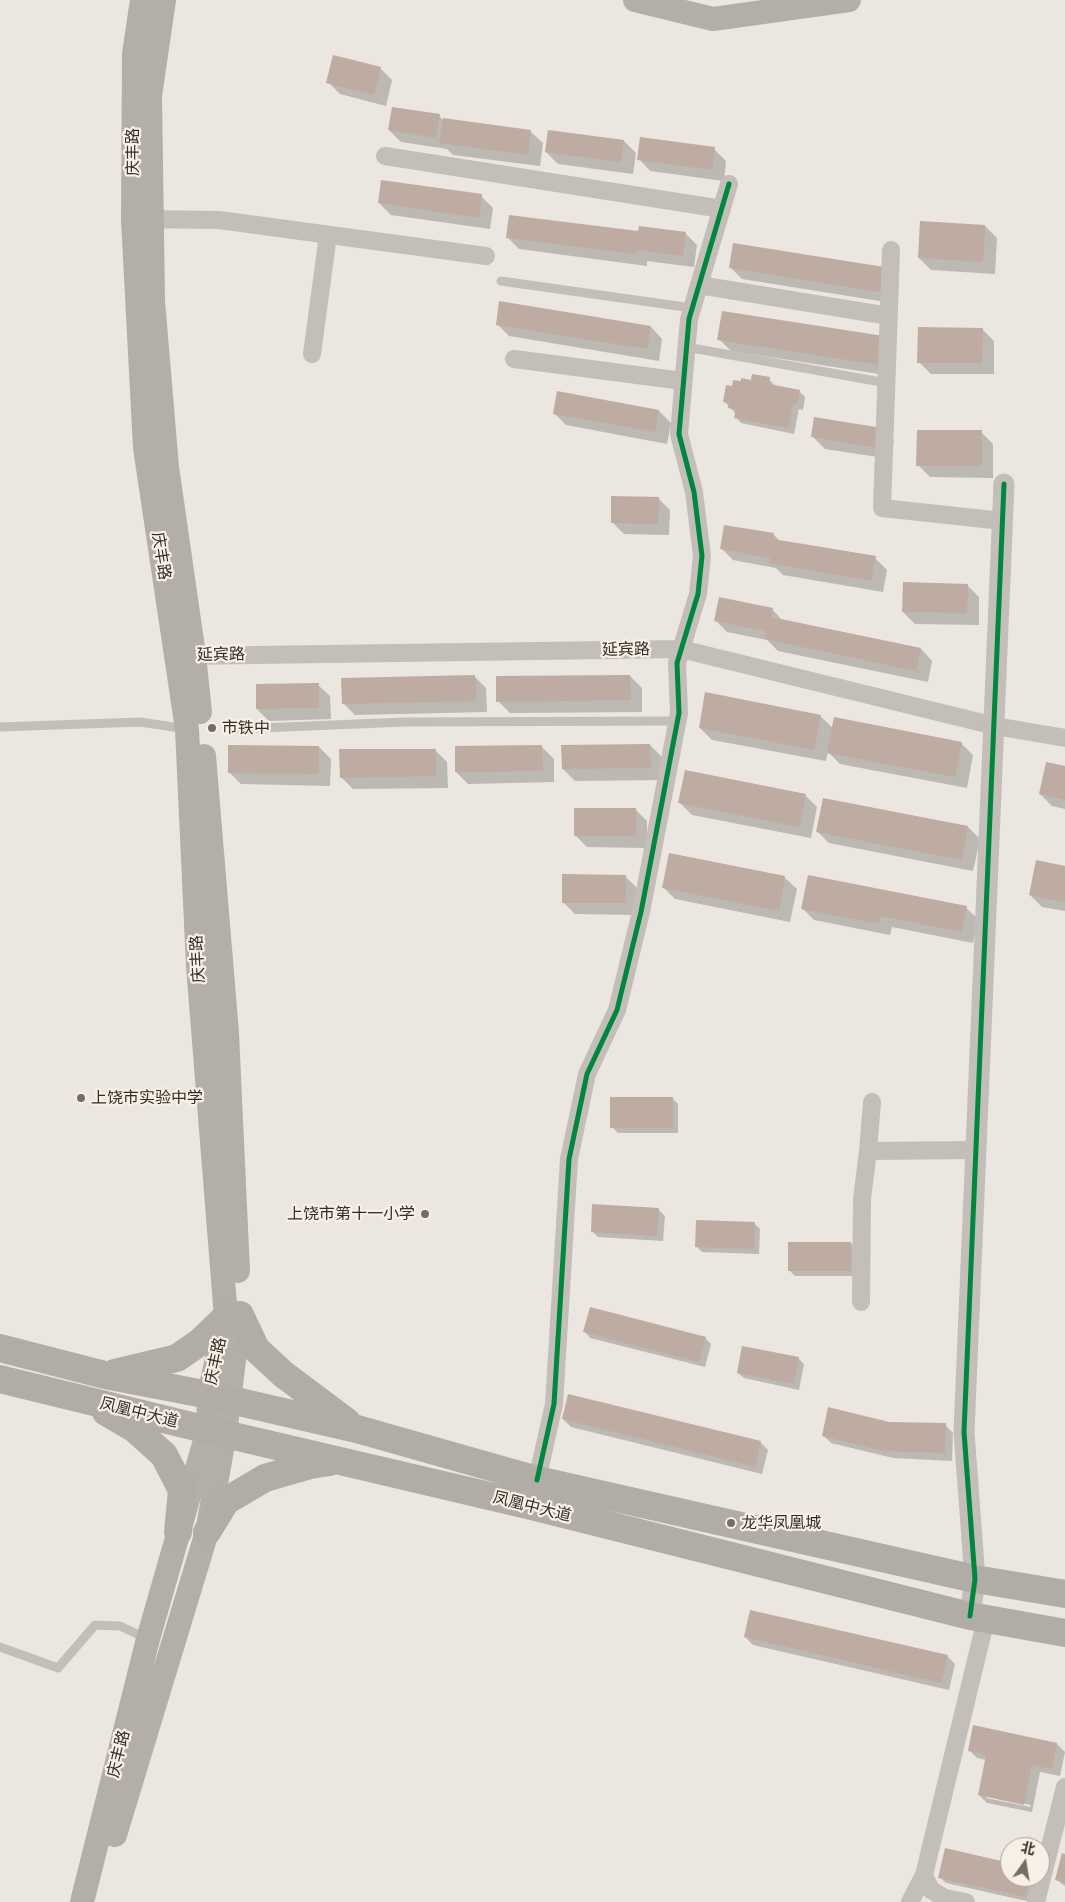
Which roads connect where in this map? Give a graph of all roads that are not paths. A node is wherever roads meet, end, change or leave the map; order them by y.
1 (142, 0) edge
2 (164, 0) edge
3 (635, 0) edge
4 (849, 0) edge
5 (385, 156) dead end
6 (730, 184) dead end
7 (722, 209) junction
8 (142, 219) junction
9 (328, 235) junction
10 (891, 250) dead end
11 (486, 256) dead end
12 (501, 281) dead end
13 (699, 285) junction
14 (692, 308) junction
15 (889, 316) junction
16 (686, 347) junction
17 (312, 354) dead end
18 (514, 358) dead end
19 (683, 381) junction
20 (886, 383) junction
21 (1004, 484) dead end
22 (1003, 521) junction
23 (681, 649) junction
24 (185, 655) junction
25 (677, 721) junction
26 (995, 726) junction
27 (0, 727) edge
28 (187, 729) junction
29 (237, 729) dead end
30 (1065, 738) edge
31 (872, 1102) dead end
32 (976, 1150) junction
33 (868, 1151) junction
34 (861, 1302) dead end
35 (233, 1316) junction
36 (0, 1348) edge
37 (105, 1375) junction
38 (0, 1378) edge
39 (220, 1397) junction
40 (83, 1399) junction
41 (357, 1429) junction
42 (217, 1432) junction
43 (342, 1461) junction
44 (537, 1480) junction
45 (178, 1532) junction
46 (207, 1532) junction
47 (975, 1579) junction
48 (1065, 1594) edge
49 (978, 1618) junction
50 (1065, 1633) edge
51 (148, 1639) junction
52 (0, 1647) edge
53 (1065, 1787) edge
54 (924, 1875) junction
55 (82, 1902) edge
56 (99, 1902) edge
57 (910, 1902) edge
58 (966, 1902) edge
59 (1036, 1902) edge

1 - 8 main road, 庆丰路
2 - 8 main road
3 - 4 main road
5 - 7 street
6 - 7 street
7 - 13 street
8 - 9 street
8 - 24 main road, 庆丰路
9 - 11 street
9 - 17 street
10 - 15 street
12 - 14 lane
13 - 14 street
13 - 15 street
14 - 16 street
15 - 20 street
16 - 19 street
16 - 20 lane
18 - 19 street
19 - 23 street
20 - 22 street
21 - 22 street
22 - 26 street
23 - 24 street, 延宾路
23 - 25 street
23 - 26 street, 延宾路
24 - 28 main road, 庆丰路
24 - 35 main road
25 - 29 lane
25 - 44 street
26 - 30 street, 延宾路
26 - 32 street
27 - 28 lane
28 - 35 main road, 庆丰路
31 - 33 street
32 - 33 street
32 - 47 street
33 - 34 street
35 - 37 main road
35 - 39 main road, 庆丰路
35 - 41 main road
36 - 37 main road, 凤凰中大道
37 - 39 main road, 凤凰中大道
38 - 40 main road, 凤凰中大道
39 - 41 main road, 凤凰中大道
39 - 42 main road, 庆丰路
40 - 42 main road, 凤凰中大道
40 - 45 main road
41 - 44 main road, 凤凰中大道
42 - 43 main road, 凤凰中大道
42 - 45 main road, 庆丰路
42 - 46 main road
43 - 46 main road
43 - 49 main road, 凤凰中大道
44 - 47 main road, 凤凰中大道
45 - 51 main road, 庆丰路
46 - 56 main road
47 - 48 main road, 凤凰中大道
47 - 49 street
49 - 50 main road, 凤凰中大道
49 - 54 street
51 - 52 lane
51 - 55 main road, 庆丰路
53 - 59 street
54 - 57 street
54 - 58 street

